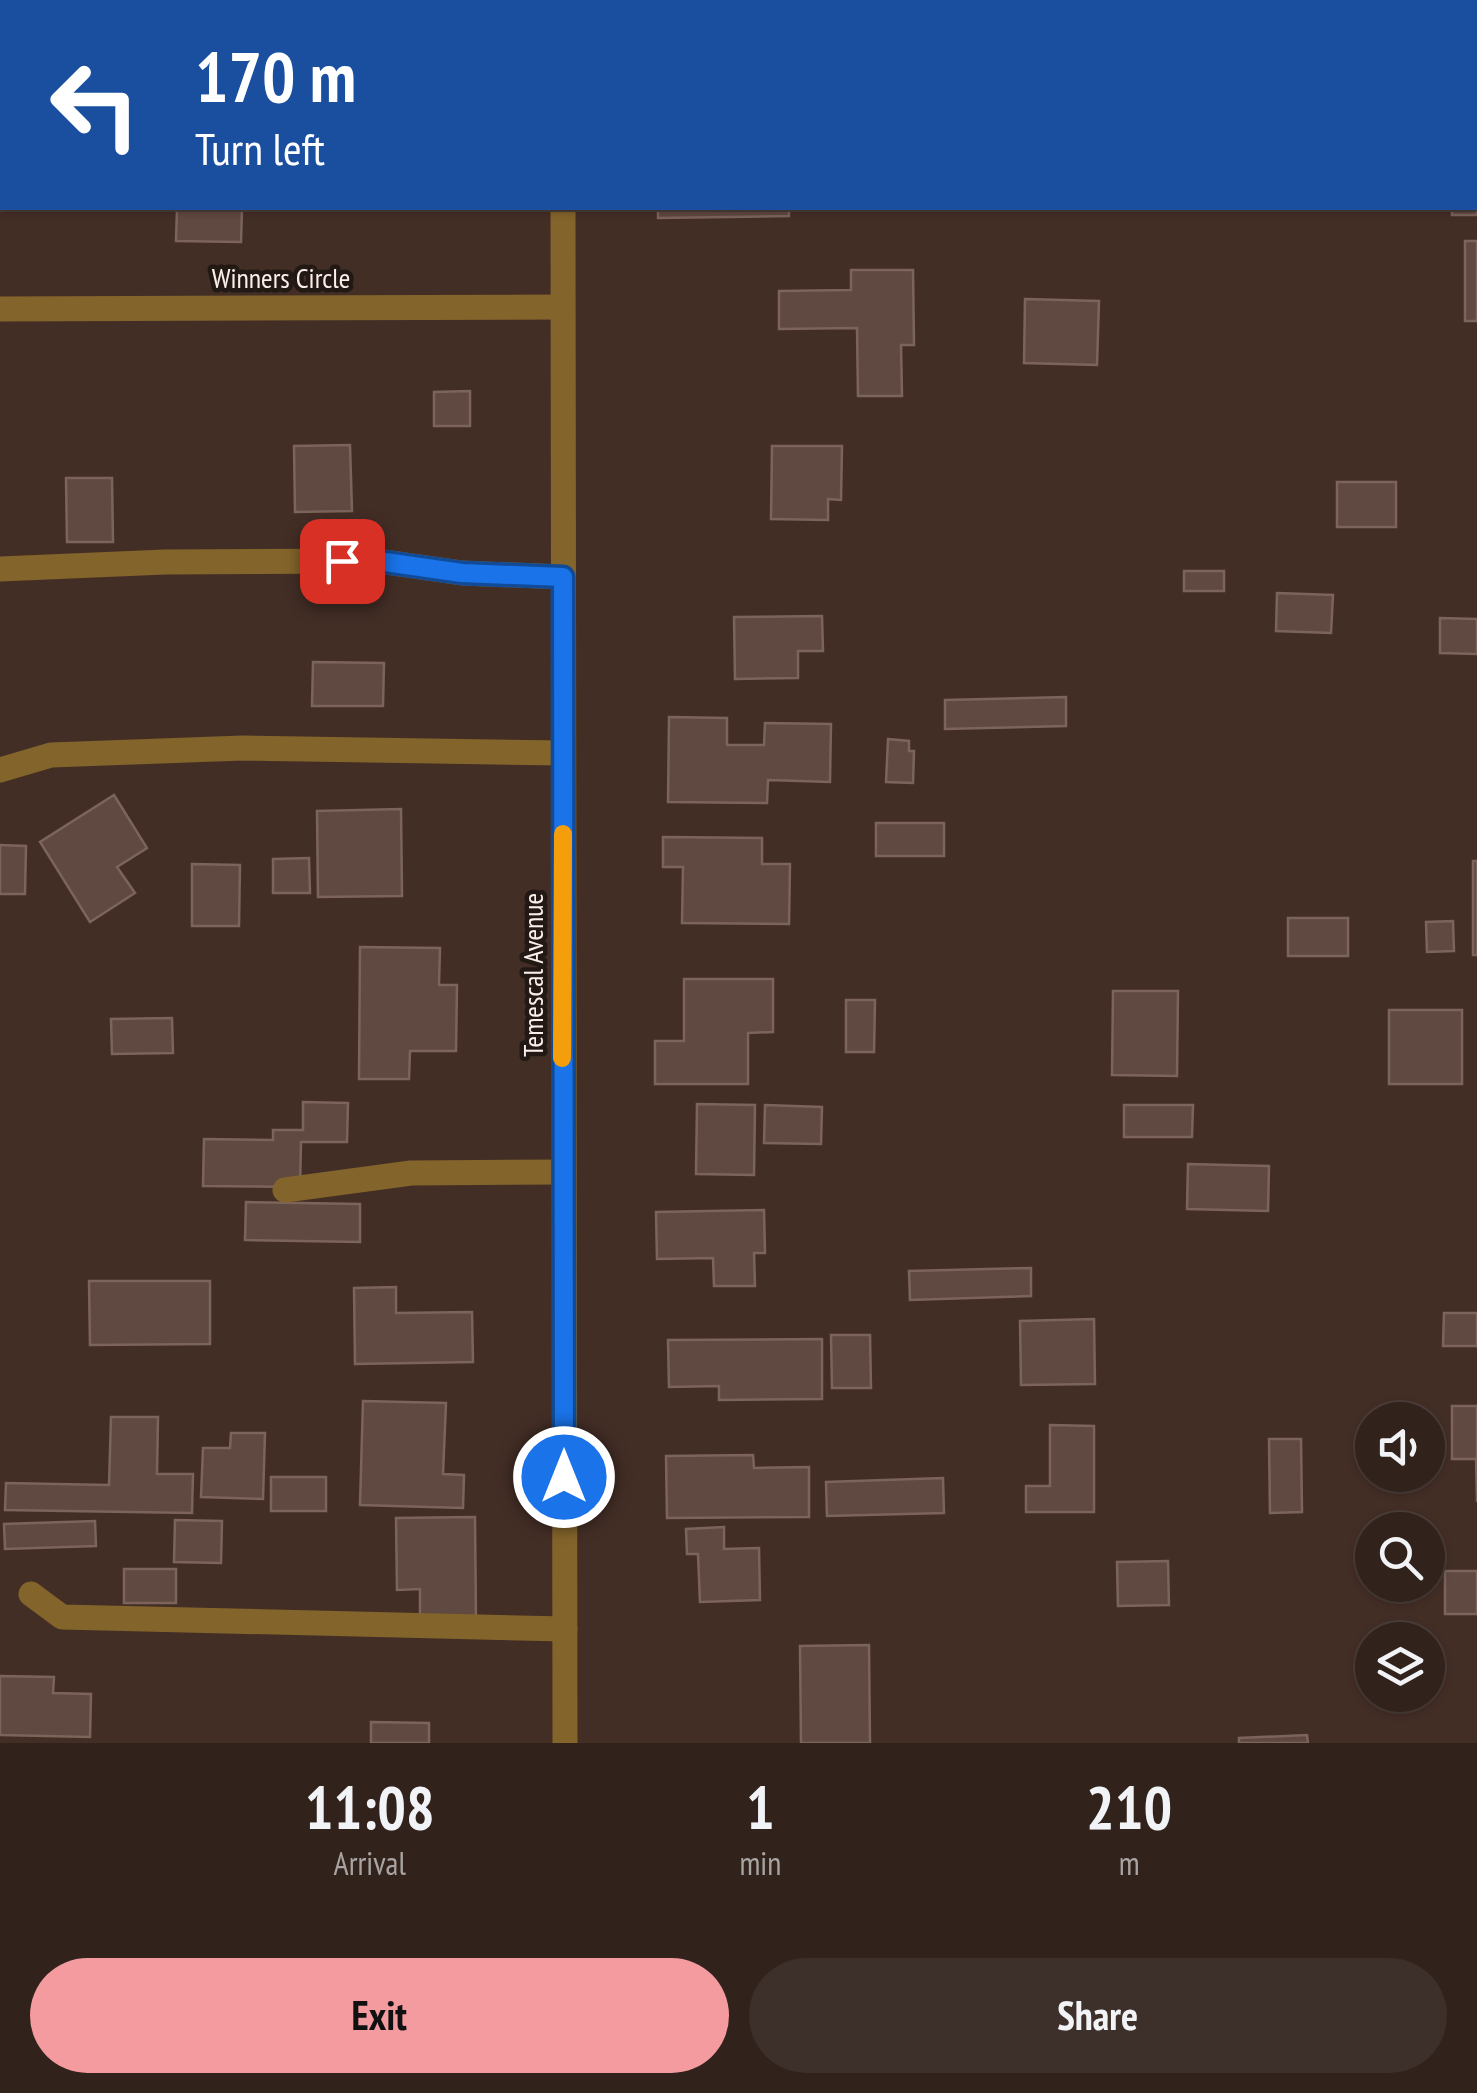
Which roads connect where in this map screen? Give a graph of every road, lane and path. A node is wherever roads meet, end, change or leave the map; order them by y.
1 (564, 210) edge
2 (562, 306) junction
3 (0, 310) edge
4 (0, 569) edge
5 (563, 577) junction
6 (563, 753) junction
7 (0, 770) edge
8 (562, 1172) junction
9 (285, 1190) dead end
10 (31, 1594) dead end
11 (565, 1629) junction
12 (565, 1743) edge

1 - 2 street, Temescal Avenue
2 - 3 street, Winners Circle
2 - 5 street, Temescal Avenue
4 - 5 street
5 - 6 street, Temescal Avenue
6 - 7 street
6 - 8 street, Temescal Avenue
8 - 9 street
8 - 11 street, Temescal Avenue
10 - 11 street
11 - 12 street, Temescal Avenue

